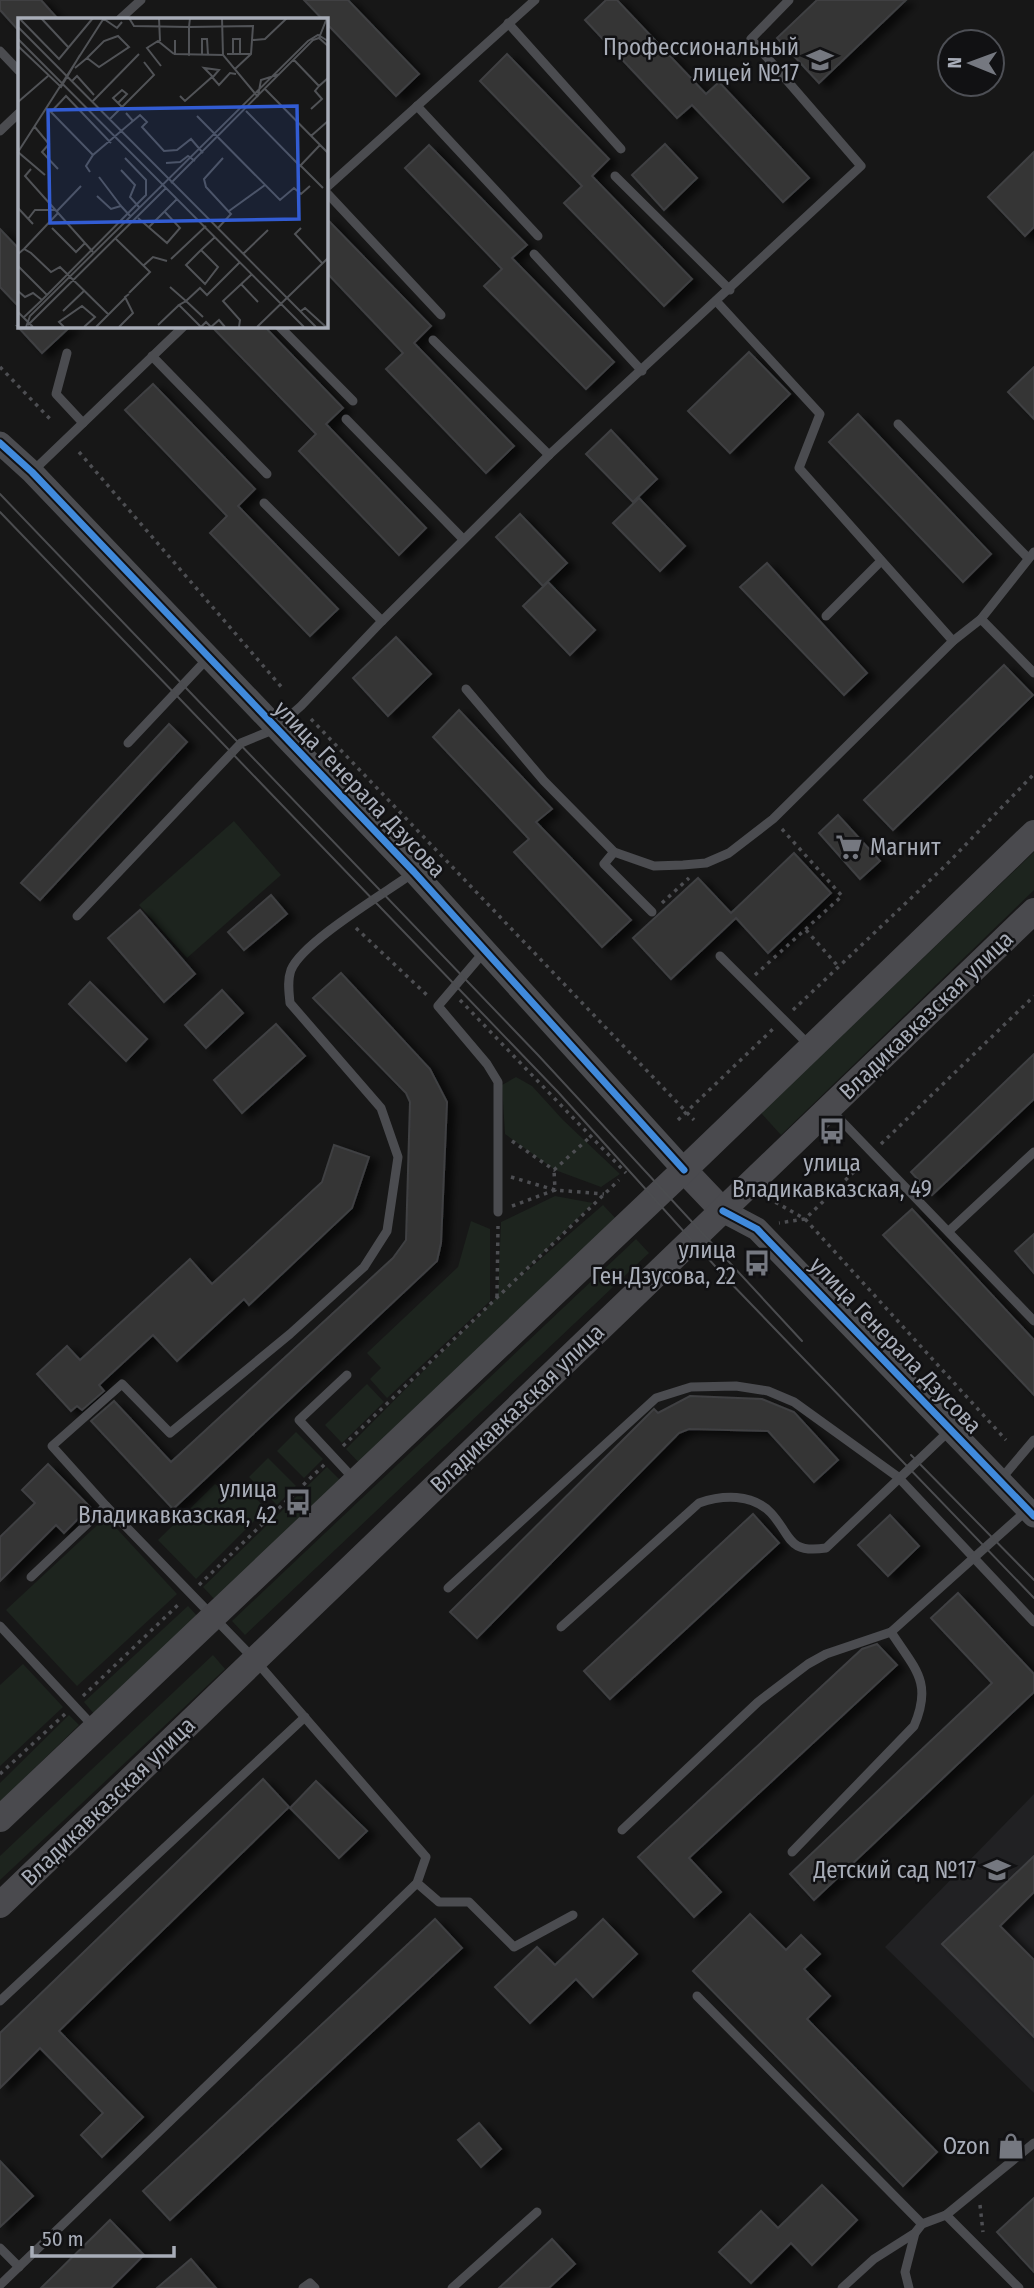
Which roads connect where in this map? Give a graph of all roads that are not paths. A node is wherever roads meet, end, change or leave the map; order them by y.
1 (141, 0) edge
2 (535, 0) edge
3 (789, 0) edge
4 (121, 18) edge
5 (508, 23) junction
6 (0, 51) edge
7 (18, 70) edge
8 (417, 106) junction
9 (18, 114) edge
10 (0, 131) edge
11 (621, 149) dead end
12 (615, 176) dead end
13 (327, 189) edge
14 (327, 191) edge
15 (538, 236) dead end
16 (534, 254) dead end
17 (730, 290) junction
18 (717, 302) junction
19 (441, 315) dead end
20 (183, 327) edge
21 (280, 327) edge
22 (433, 340) dead end
23 (67, 353) dead end
24 (152, 356) junction
25 (642, 371) junction
26 (353, 401) dead end
27 (346, 419) dead end
28 (83, 423) junction
29 (898, 424) dead end
30 (0, 443) edge
31 (549, 455) junction
32 (32, 472) junction
33 (267, 474) dead end
34 (264, 503) dead end
35 (463, 539) junction
36 (1031, 555) edge
37 (881, 561) junction
38 (826, 616) dead end
39 (981, 619) junction
40 (382, 621) junction
41 (953, 641) junction
42 (209, 657) junction
43 (1034, 673) edge
44 (466, 689) dead end
45 (275, 729) junction
46 (128, 743) dead end
47 (1034, 833) edge
48 (614, 852) junction
49 (414, 872) junction
50 (1034, 911) edge
51 (652, 912) road end
52 (77, 916) dead end
53 (485, 950) junction
54 (720, 956) dead end
55 (811, 1048) junction
56 (829, 1108) junction
57 (1034, 1152) edge
58 (684, 1170) junction
59 (723, 1211) junction
60 (498, 1212) road end
61 (949, 1231) junction
62 (1034, 1321) edge
63 (347, 1375) dead end
64 (951, 1429) junction
65 (1034, 1440) edge
66 (898, 1477) junction
67 (1000, 1479) junction
68 (357, 1482) junction
69 (106, 1506) junction
70 (1031, 1512) edge
71 (974, 1558) junction
72 (31, 1577) dead end
73 (447, 1588) dead end
74 (213, 1619) junction
75 (1034, 1622) edge
76 (0, 1626) edge
77 (561, 1627) dead end
78 (891, 1632) junction
79 (254, 1659) junction
80 (305, 1717) junction
81 (96, 1730) junction
82 (0, 1819) edge
83 (622, 1830) dead end
84 (793, 1852) dead end
85 (417, 1883) junction
86 (0, 1905) edge
87 (573, 1915) dead end
88 (697, 1996) dead end
89 (0, 2001) edge
90 (1034, 2143) edge
91 (537, 2212) dead end
92 (946, 2215) junction
93 (922, 2224) junction
94 (915, 2233) junction
95 (0, 2248) edge
96 (19, 2267) junction
97 (0, 2285) edge
98 (303, 2288) edge
99 (315, 2288) edge
100 (452, 2288) edge
101 (842, 2288) edge
102 (909, 2288) edge
103 (1019, 2288) edge

1 - 4 lane
2 - 5 lane
3 - 17 lane
5 - 8 lane
5 - 11 lane
6 - 7 lane
8 - 13 lane
8 - 15 lane
9 - 10 lane
12 - 17 lane
14 - 19 lane
16 - 25 lane
17 - 18 lane
18 - 25 lane
18 - 37 lane
20 - 24 lane
21 - 26 lane
22 - 31 lane
23 - 28 lane
24 - 28 lane
24 - 33 lane
25 - 31 lane
27 - 35 lane
28 - 32 lane
29 - 36 lane
30 - 32 street, улица Генерала Дзусова
31 - 35 lane
32 - 42 street, улица Генерала Дзусова
34 - 40 lane
35 - 40 lane
36 - 39 lane
37 - 38 lane
37 - 41 lane
39 - 41 lane
39 - 43 lane
40 - 45 lane
41 - 48 lane
42 - 45 street, улица Генерала Дзусова
42 - 46 lane
44 - 48 lane
45 - 49 street, улица Генерала Дзусова
45 - 52 lane
47 - 55 main road
48 - 51 lane
49 - 53 street, улица Генерала Дзусова
49 - 69 lane
50 - 56 main road, Владикавказская улица
53 - 58 street, улица Генерала Дзусова
53 - 60 lane
54 - 55 lane
55 - 58 main road
56 - 59 main road, Владикавказская улица
56 - 61 lane
57 - 61 lane
58 - 59 main road, улица Генерала Дзусова
58 - 68 main road
59 - 64 street, улица Генерала Дзусова
59 - 79 main road, Владикавказская улица
61 - 62 lane
63 - 68 lane
64 - 66 lane
64 - 67 street, улица Генерала Дзусова
65 - 67 lane
66 - 71 lane
66 - 73 lane
66 - 77 lane
67 - 70 street, улица Генерала Дзусова
68 - 74 main road
69 - 72 lane
69 - 74 lane
70 - 71 lane
71 - 75 lane
71 - 78 lane
74 - 79 lane
74 - 81 main road
76 - 81 lane
78 - 83 lane
78 - 84 lane
79 - 80 lane
79 - 86 main road, Владикавказская улица
80 - 85 lane
80 - 89 lane
81 - 82 main road
85 - 87 lane
85 - 96 lane
88 - 93 lane
90 - 92 lane
91 - 100 lane
92 - 93 lane
92 - 103 lane
93 - 94 lane
94 - 101 lane
94 - 102 lane
95 - 96 lane
96 - 97 lane
98 - 99 lane

